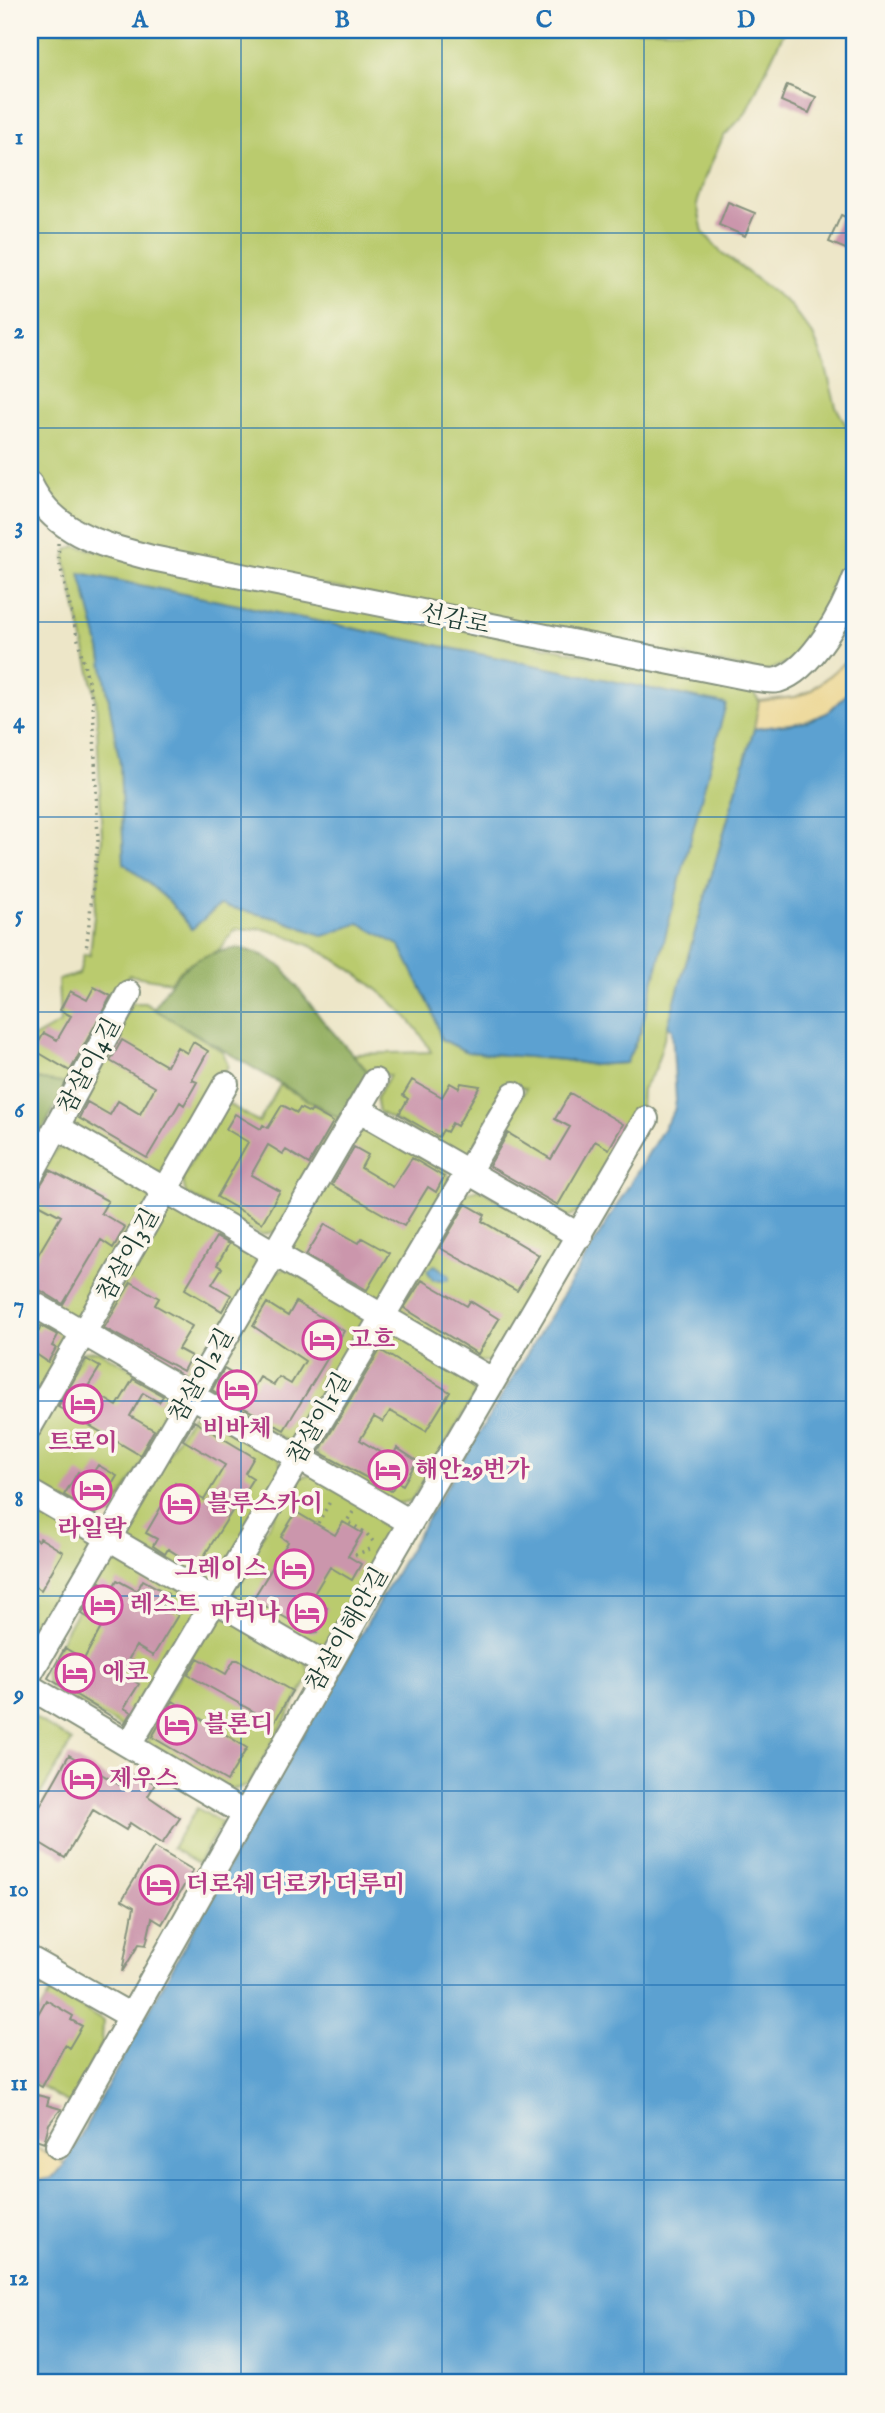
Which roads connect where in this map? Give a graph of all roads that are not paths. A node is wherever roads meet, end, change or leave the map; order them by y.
1 (30, 484) edge
2 (855, 579) edge
3 (129, 993) dead end
4 (374, 1081) dead end
5 (226, 1084) dead end
6 (514, 1094) dead end
7 (358, 1109) junction
8 (646, 1119) dead end
9 (57, 1127) junction
10 (467, 1171) junction
11 (30, 1175) edge
12 (166, 1189) junction
13 (580, 1236) junction
14 (274, 1253) junction
15 (30, 1302) edge
16 (381, 1315) junction
17 (84, 1334) junction
18 (492, 1380) junction
19 (191, 1394) junction
20 (30, 1426) edge
21 (297, 1458) junction
22 (30, 1492) edge
23 (410, 1522) junction
24 (108, 1537) junction
25 (215, 1600) junction
26 (328, 1666) junction
27 (30, 1673) edge
28 (30, 1687) edge
29 (129, 1745) junction
30 (245, 1814) junction
31 (30, 1959) edge
32 (129, 2015) junction
33 (58, 2146) dead end

1 - 2 street, 선감로
3 - 9 street, 참살이4길
4 - 7 street, 참살이2길
5 - 12 street, 참살이3길
6 - 10 street, 참살이1길
7 - 10 street
7 - 14 street, 참살이2길
8 - 13 street, 참살이해안길
9 - 11 street, 참살이4길
9 - 12 street
10 - 13 street
10 - 16 street, 참살이1길
12 - 14 street
12 - 17 street, 참살이3길
13 - 18 street, 참살이해안길
14 - 16 street
14 - 19 street, 참살이2길
15 - 17 street
16 - 18 street
16 - 21 street, 참살이1길
17 - 19 street
17 - 20 street, 참살이3길
18 - 23 street, 참살이해안길
19 - 21 street
19 - 24 street, 참살이2길
21 - 23 street
21 - 25 street, 참살이1길
22 - 24 street
23 - 26 street, 참살이해안길
24 - 25 street
24 - 27 street, 참살이2길
25 - 26 street
25 - 29 street, 참살이1길
26 - 30 street, 참살이해안길
28 - 29 street
29 - 30 street
30 - 32 street, 참살이해안길
31 - 32 street
32 - 33 street, 참살이해안길

